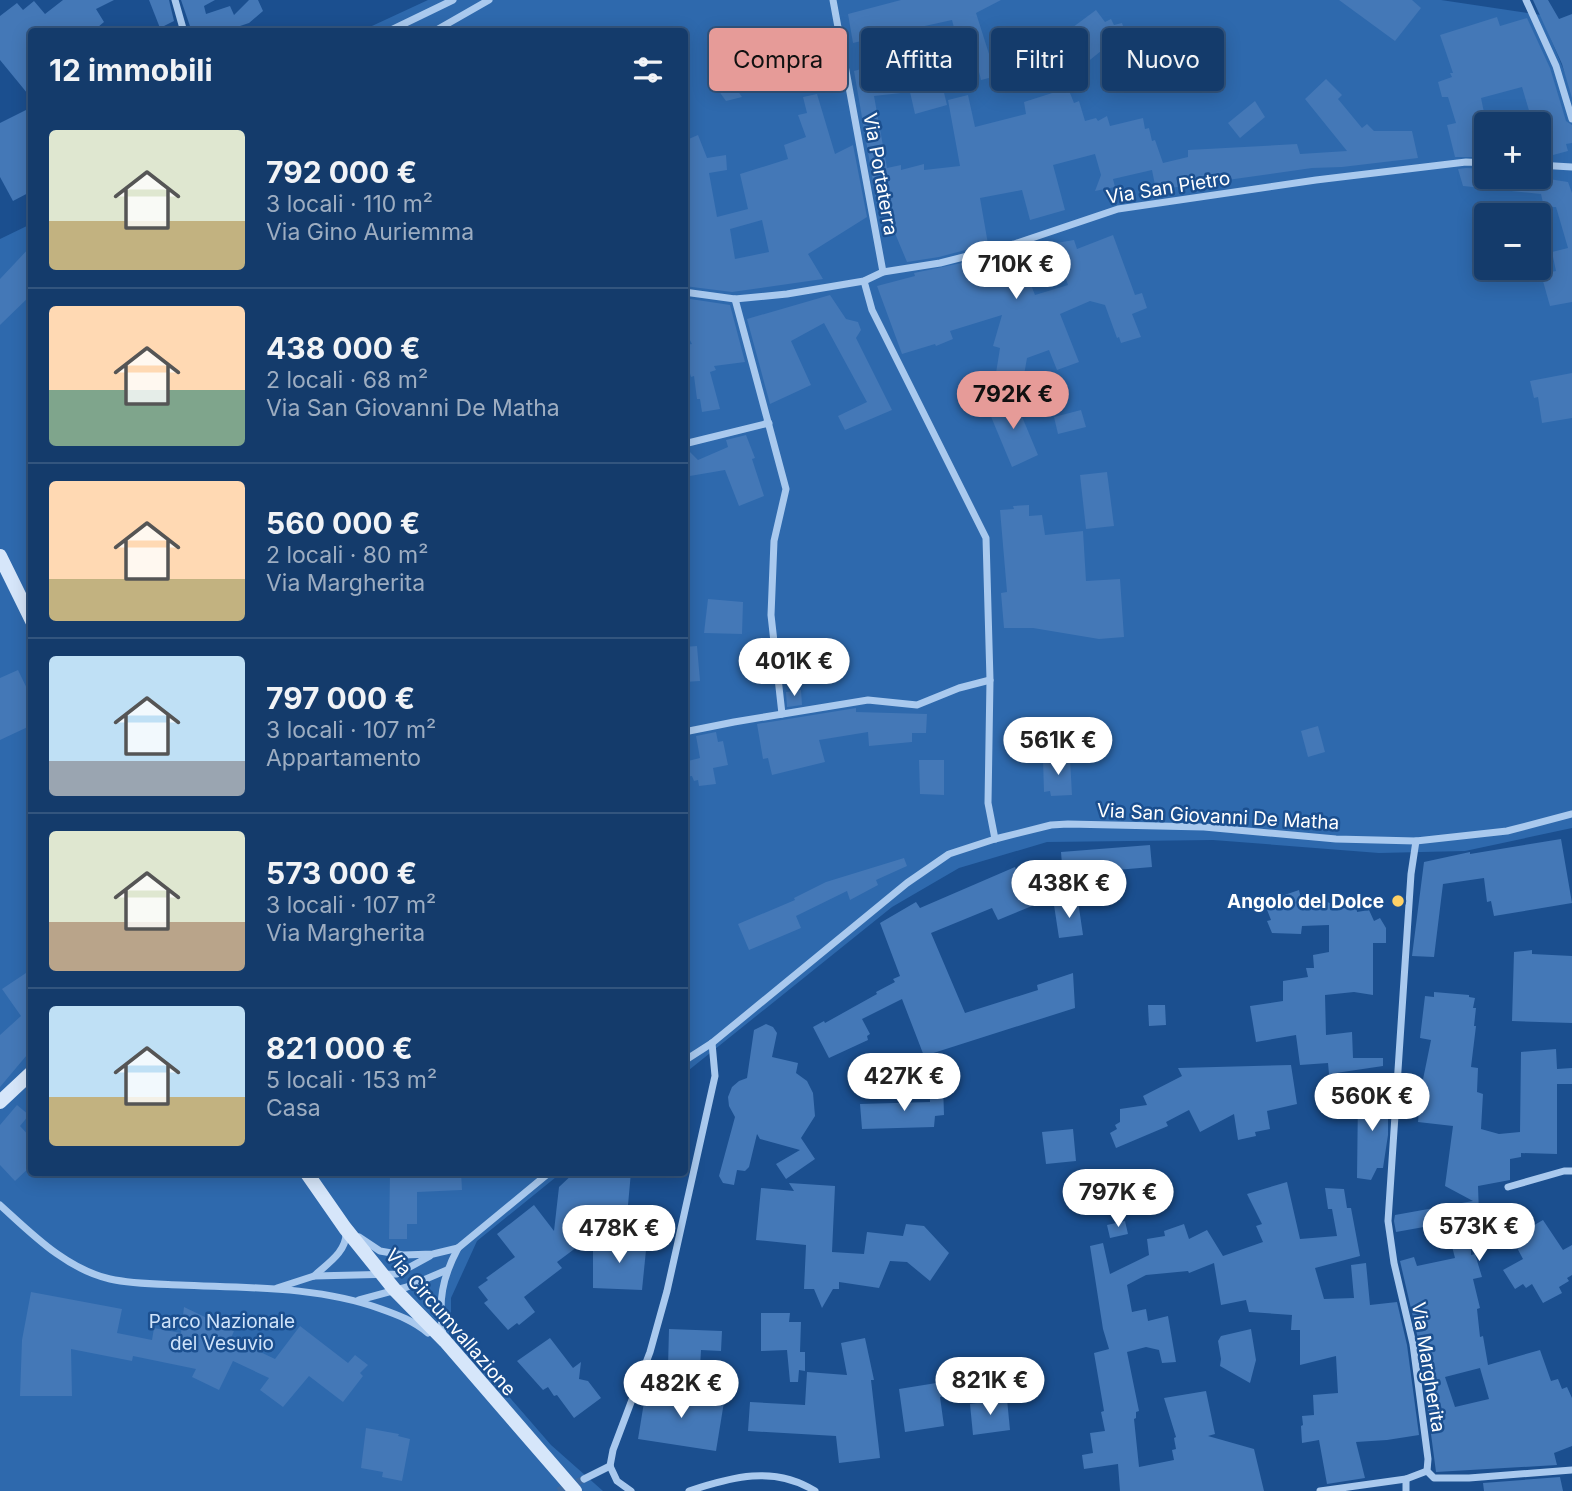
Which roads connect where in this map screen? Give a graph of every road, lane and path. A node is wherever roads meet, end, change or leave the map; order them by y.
1 (175, 0) edge
2 (453, 0) edge
3 (489, 0) edge
4 (843, 0) edge
5 (1527, 0) edge
6 (833, 1) edge
7 (183, 28) edge
8 (395, 28) edge
9 (440, 28) edge
10 (1572, 119) edge
11 (1474, 162) edge
12 (1551, 166) edge
13 (1572, 167) edge
14 (883, 272) junction
15 (864, 281) junction
16 (688, 293) edge
17 (735, 299) junction
18 (769, 423) junction
19 (688, 443) edge
20 (0, 556) edge
21 (28, 613) edge
22 (990, 680) junction
23 (782, 714) junction
24 (688, 731) edge
25 (1572, 814) edge
26 (995, 839) junction
27 (1416, 841) junction
28 (712, 1043) junction
29 (688, 1059) edge
30 (28, 1076) edge
31 (0, 1102) edge
32 (1572, 1171) edge
33 (309, 1176) edge
34 (545, 1176) edge
35 (1508, 1187) dead end
36 (0, 1205) edge
37 (342, 1222) junction
38 (458, 1248) junction
39 (433, 1254) junction
40 (447, 1270) junction
41 (314, 1276) junction
42 (383, 1276) junction
43 (274, 1289) junction
44 (394, 1289) junction
45 (358, 1301) junction
46 (444, 1341) junction
47 (455, 1356) junction
48 (610, 1466) junction
49 (1572, 1470) edge
50 (1427, 1471) junction
51 (1406, 1479) junction
52 (580, 1485) edge
53 (631, 1491) edge
54 (689, 1491) edge
55 (815, 1491) edge
56 (1320, 1491) edge
57 (1406, 1491) edge

1 - 7 street
2 - 8 street
3 - 9 street
4 - 6 street
5 - 10 street
6 - 14 street, Via Portaterra
11 - 14 street, Via San Pietro
12 - 13 street
14 - 15 street, Via San Pietro
15 - 17 street, Via San Pietro
15 - 22 street
16 - 17 street, Via San Pietro
17 - 18 street
18 - 19 street
18 - 23 street
20 - 21 main road
22 - 23 street
22 - 26 street
23 - 24 street
25 - 27 street, Via San Giovanni De Matha
26 - 27 street, Via San Giovanni De Matha
26 - 28 street, Via San Giovanni De Matha
27 - 50 street, Via Margherita
28 - 29 street, Via San Giovanni De Matha
28 - 48 street
30 - 31 main road
32 - 35 street
33 - 37 main road, Via Circumvallazione
34 - 38 street
36 - 43 street
37 - 39 street
37 - 41 street
37 - 42 main road, Via Circumvallazione
38 - 39 street
38 - 40 street
39 - 42 street
40 - 44 street
40 - 46 street
41 - 42 street
41 - 43 street
42 - 44 main road, Via Circumvallazione
43 - 45 street
44 - 45 street
44 - 46 main road, Via Circumvallazione
45 - 47 street
46 - 47 main road, Via Circumvallazione
47 - 52 main road, Via Circumvallazione
48 - 52 street
48 - 53 street
49 - 50 street
50 - 51 street
51 - 56 street
51 - 57 street
54 - 55 street

